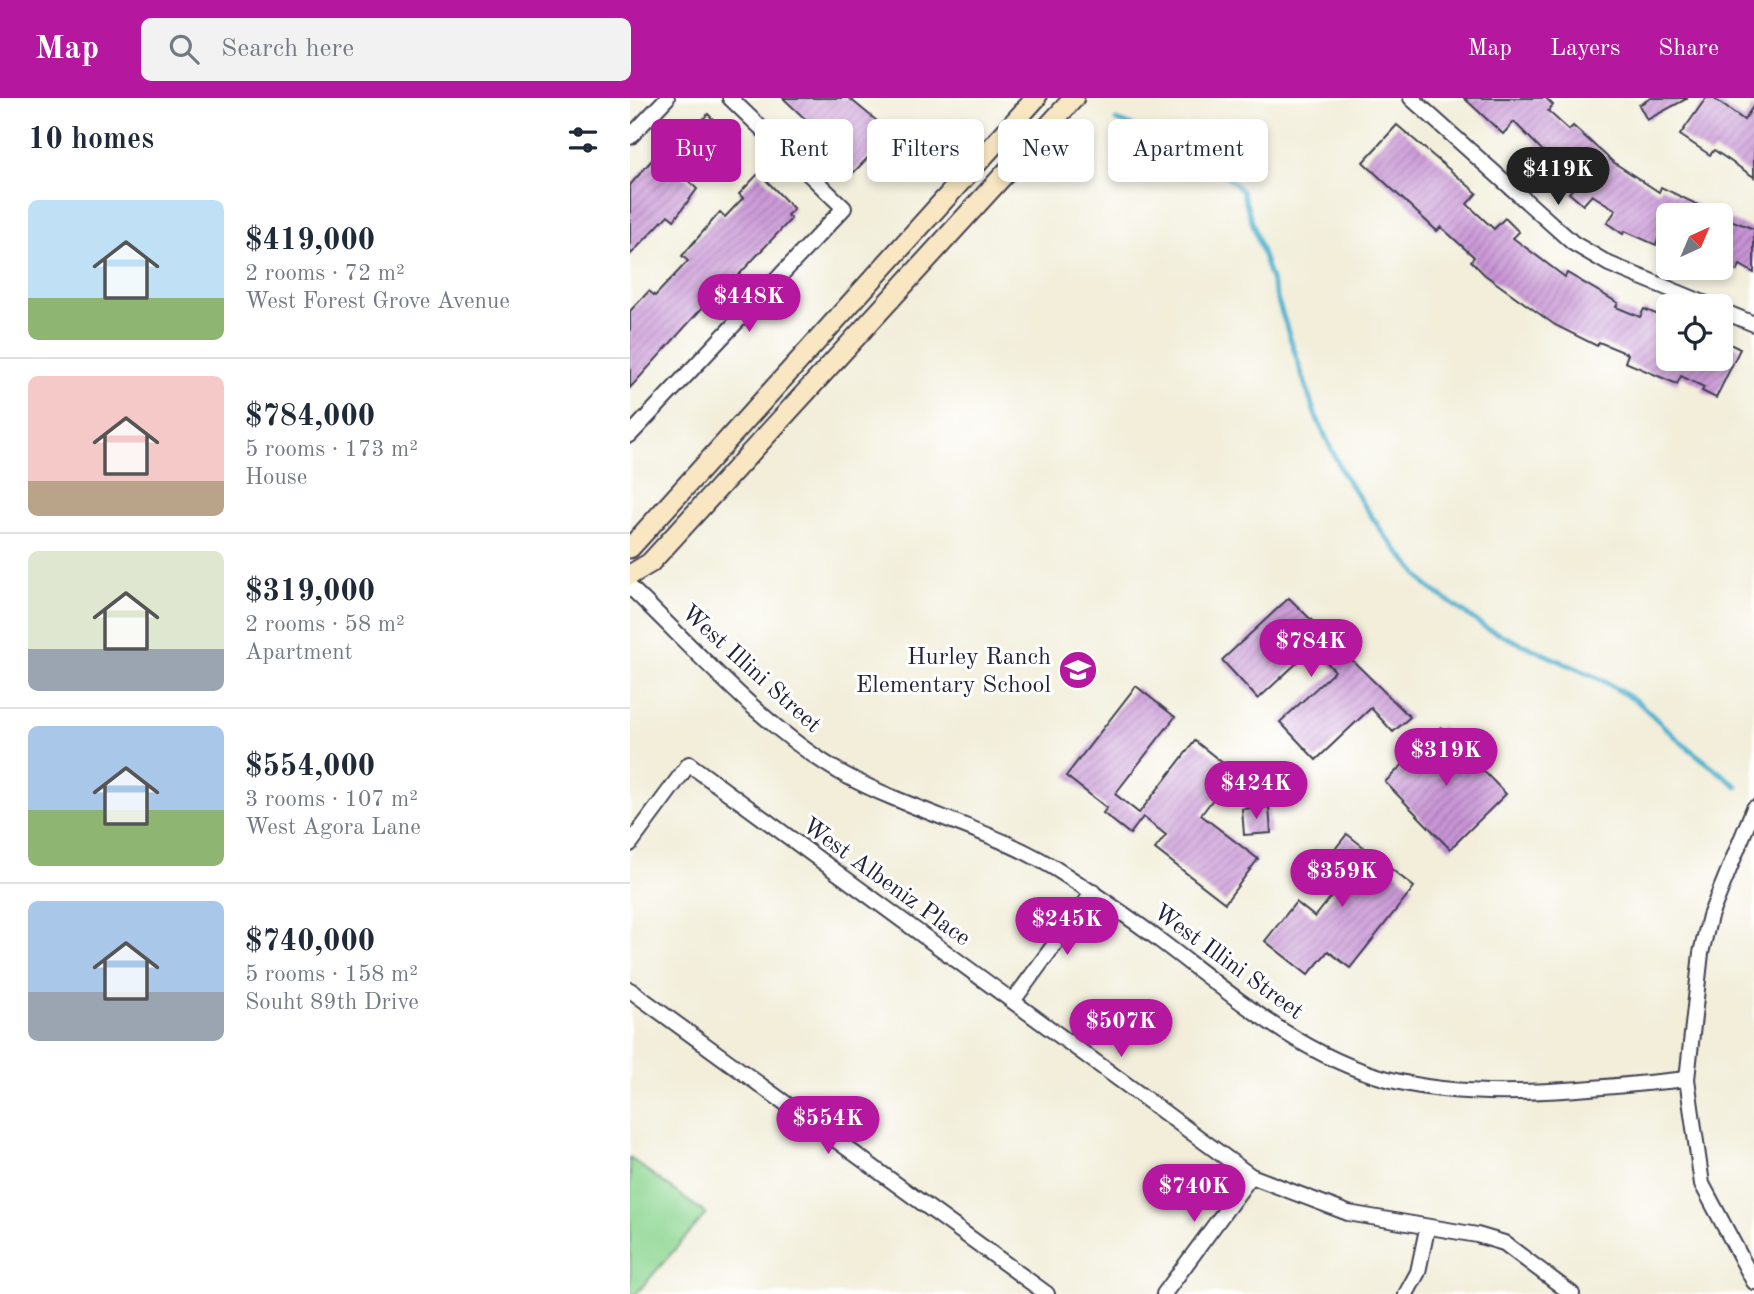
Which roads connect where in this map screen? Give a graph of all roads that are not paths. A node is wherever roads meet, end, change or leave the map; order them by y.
1 (667, 98) edge
2 (730, 98) edge
3 (1036, 98) edge
4 (1074, 98) edge
5 (1411, 98) edge
6 (630, 137) edge
7 (1682, 294) edge
8 (1733, 315) edge
9 (1754, 324) edge
10 (630, 435) edge
11 (630, 548) edge
12 (630, 575) edge
13 (630, 587) edge
14 (1754, 808) edge
15 (630, 844) edge
16 (1093, 892) junction
17 (630, 990) edge
18 (1013, 1001) junction
19 (1688, 1079) junction
20 (1251, 1176) junction
21 (1427, 1229) junction
22 (1754, 1282) edge
23 (1047, 1294) edge
24 (1164, 1294) edge
25 (1406, 1294) edge
26 (1573, 1294) edge

1 - 6 street
2 - 10 street
3 - 11 main road
4 - 12 main road
5 - 7 street
8 - 9 street
13 - 16 street, West Illini Street
14 - 19 street
15 - 18 street, West Albeniz Place
16 - 18 street
16 - 19 street, West Illini Street
17 - 23 street
18 - 20 street, West Albeniz Place
19 - 22 street
20 - 21 street, West Albeniz Place
20 - 24 street
21 - 25 street
21 - 26 street, West Albeniz Place

